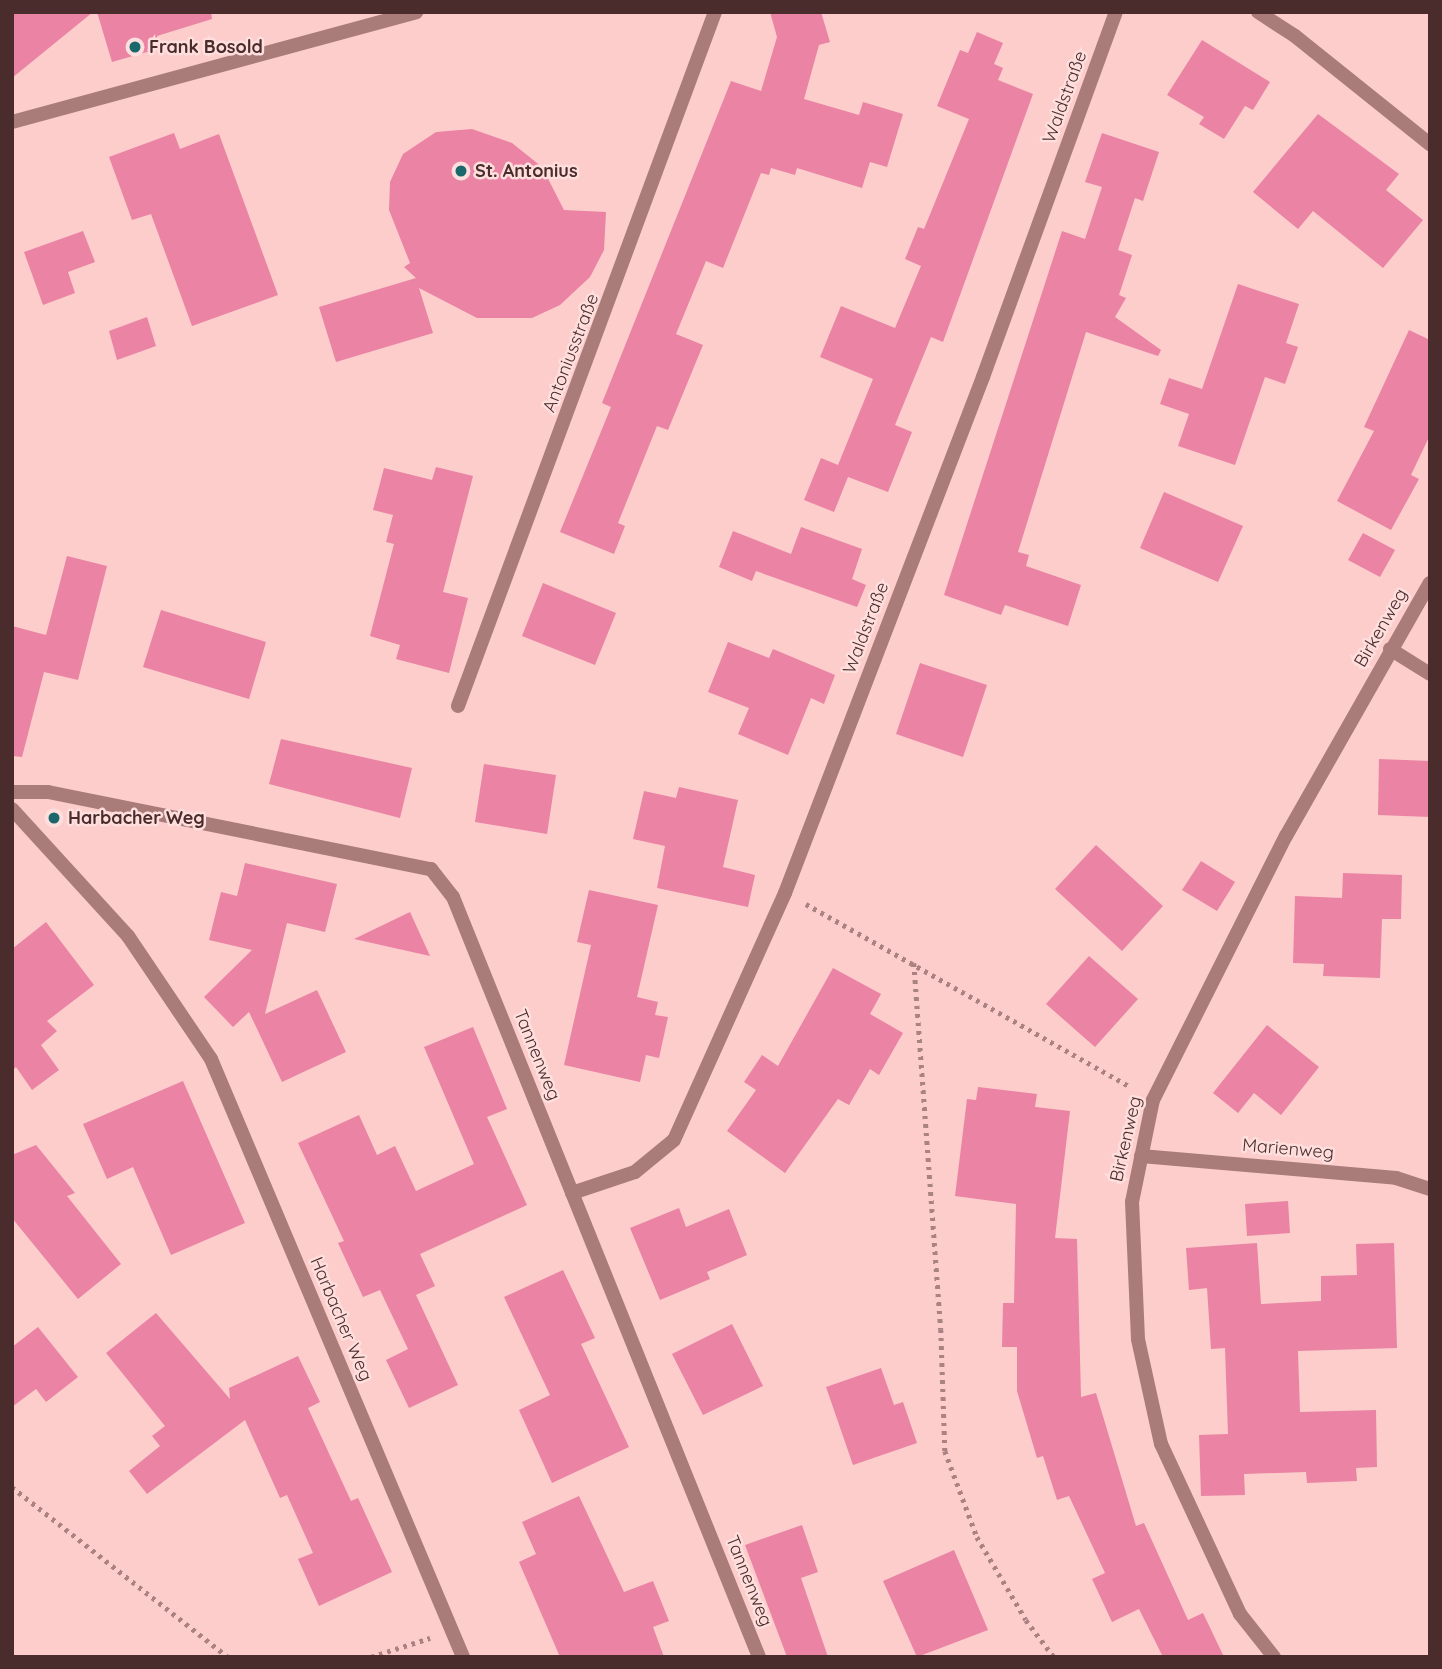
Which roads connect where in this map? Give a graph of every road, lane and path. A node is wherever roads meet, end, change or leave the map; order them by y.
1 (416, 12) edge
2 (715, 12) edge
3 (1116, 12) edge
4 (1258, 12) edge
5 (12, 122) edge
6 (1430, 144) edge
7 (1430, 583) edge
8 (1390, 649) junction
9 (1430, 674) edge
10 (457, 706) dead end
11 (12, 792) edge
12 (12, 809) edge
13 (785, 892) junction
14 (914, 963) junction
15 (1153, 1100) junction
16 (1142, 1156) junction
17 (1430, 1189) edge
18 (572, 1193) junction
19 (12, 1487) edge
20 (452, 1630) junction
21 (228, 1657) edge
22 (371, 1657) edge
23 (463, 1657) edge
24 (759, 1657) edge
25 (1054, 1657) edge
26 (1274, 1657) edge

1 - 5 street
2 - 10 street, Antoniusstraße
3 - 13 street, Waldstraße
4 - 6 street
7 - 8 street, Birkenweg
8 - 9 street
8 - 15 street, Birkenweg
11 - 18 street, Tannenweg
12 - 20 street, Harbacher Weg
13 - 14 path
13 - 18 street, Waldstraße
14 - 15 path
14 - 25 path
15 - 16 street, Birkenweg
16 - 17 street, Marienweg
16 - 26 street, Birkenweg
18 - 24 street, Tannenweg
19 - 21 path
20 - 22 path
20 - 23 street, Harbacher Weg

